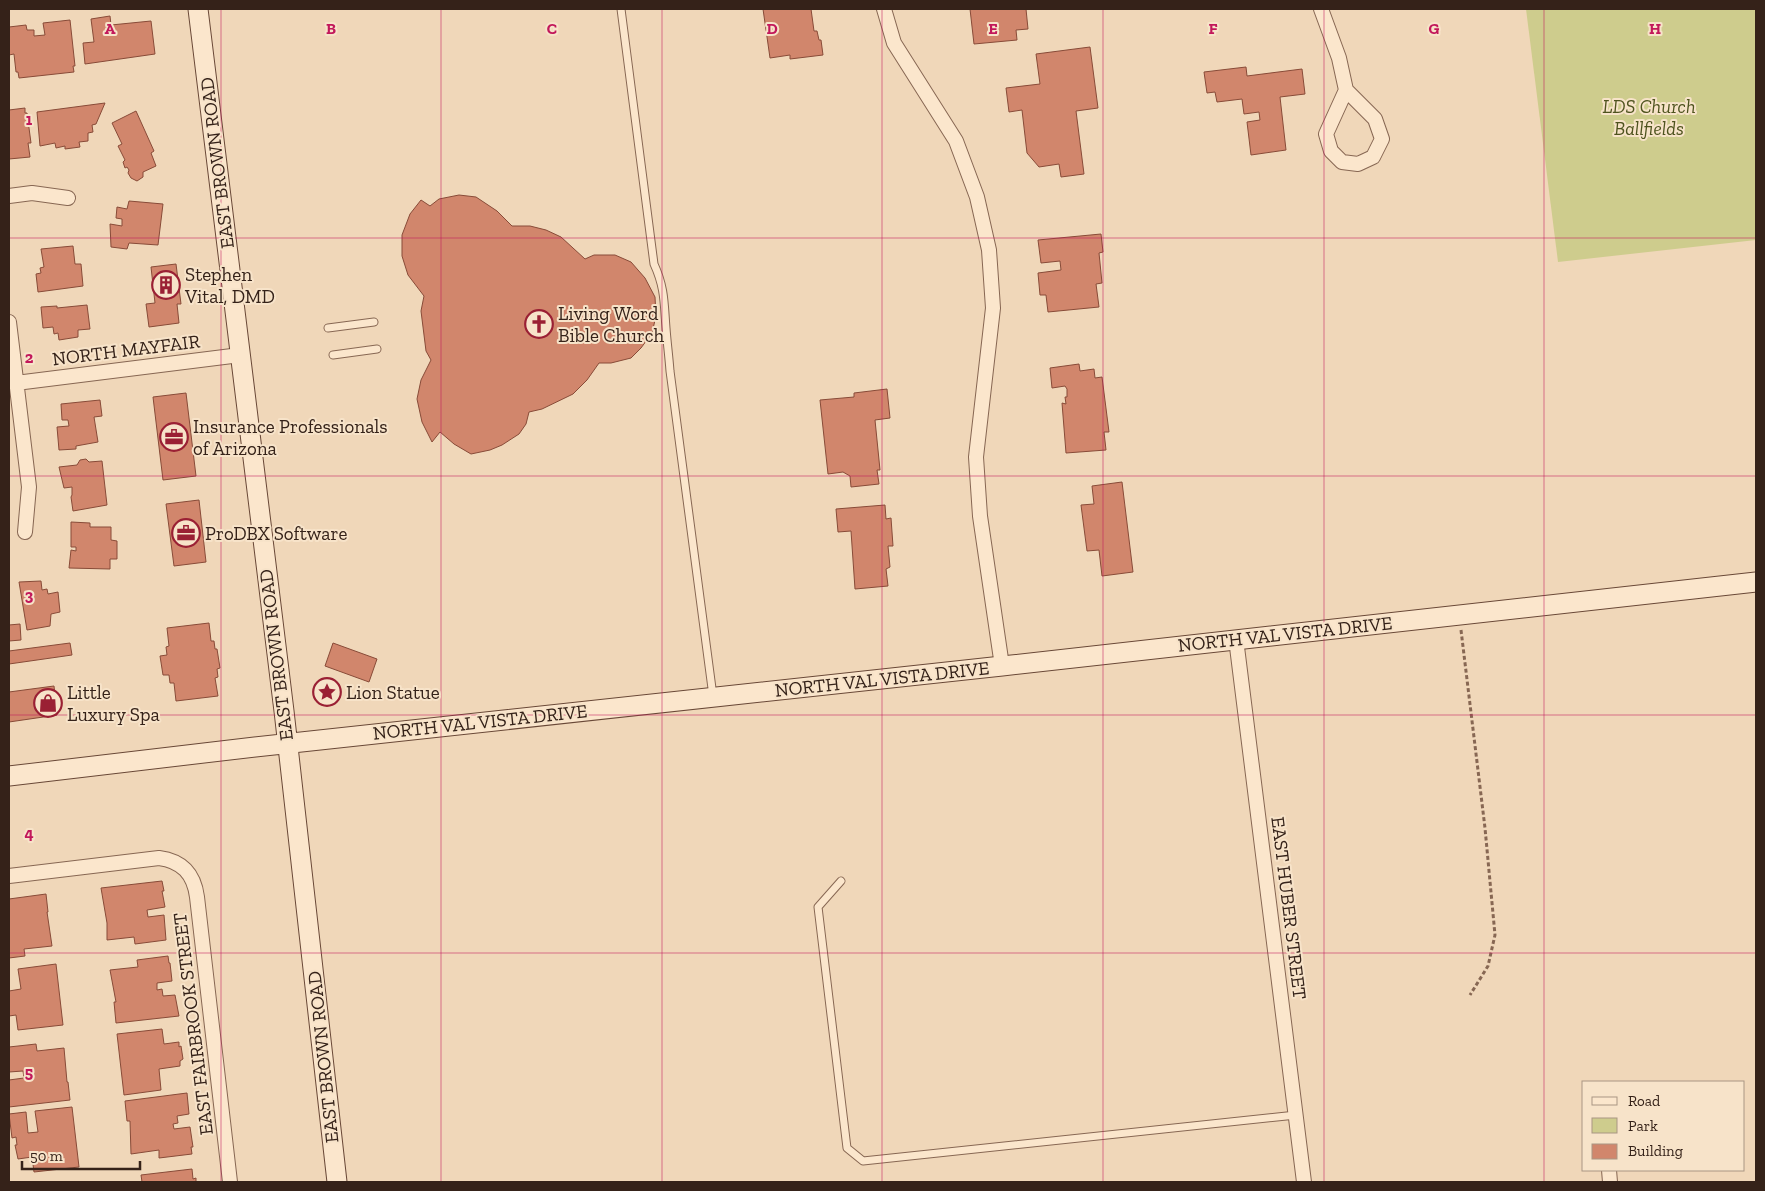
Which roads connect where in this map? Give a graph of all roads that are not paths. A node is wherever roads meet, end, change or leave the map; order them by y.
1 (198, 9) edge
2 (621, 9) edge
3 (884, 9) edge
4 (1321, 9) edge
5 (1346, 90) junction
6 (9, 196) edge
7 (68, 198) dead end
8 (9, 322) edge
9 (374, 322) dead end
10 (328, 328) dead end
11 (377, 349) dead end
12 (240, 355) junction
13 (333, 355) dead end
14 (16, 383) junction
15 (25, 532) dead end
16 (1756, 582) edge
17 (1236, 639) junction
18 (1002, 666) junction
19 (713, 697) junction
20 (287, 743) junction
21 (9, 776) edge
22 (9, 876) edge
23 (841, 881) dead end
24 (1296, 1115) junction
25 (230, 1182) edge
26 (337, 1182) edge
27 (1304, 1182) edge

1 - 12 main road, EAST BROWN ROAD
2 - 19 lane
3 - 18 street
4 - 5 street
5 - 5 street
6 - 7 street
8 - 14 street
9 - 10 lane
11 - 13 lane
12 - 14 street, NORTH MAYFAIR
12 - 20 main road, EAST BROWN ROAD
14 - 15 street
16 - 17 main road, NORTH VAL VISTA DRIVE
17 - 18 main road, NORTH VAL VISTA DRIVE
17 - 24 street, EAST HUBER STREET
18 - 19 main road, NORTH VAL VISTA DRIVE
19 - 20 main road, NORTH VAL VISTA DRIVE
20 - 21 main road, NORTH VAL VISTA DRIVE
20 - 26 main road, EAST BROWN ROAD
22 - 25 street, EAST FAIRBROOK STREET
23 - 24 lane
24 - 27 street, EAST HUBER STREET

